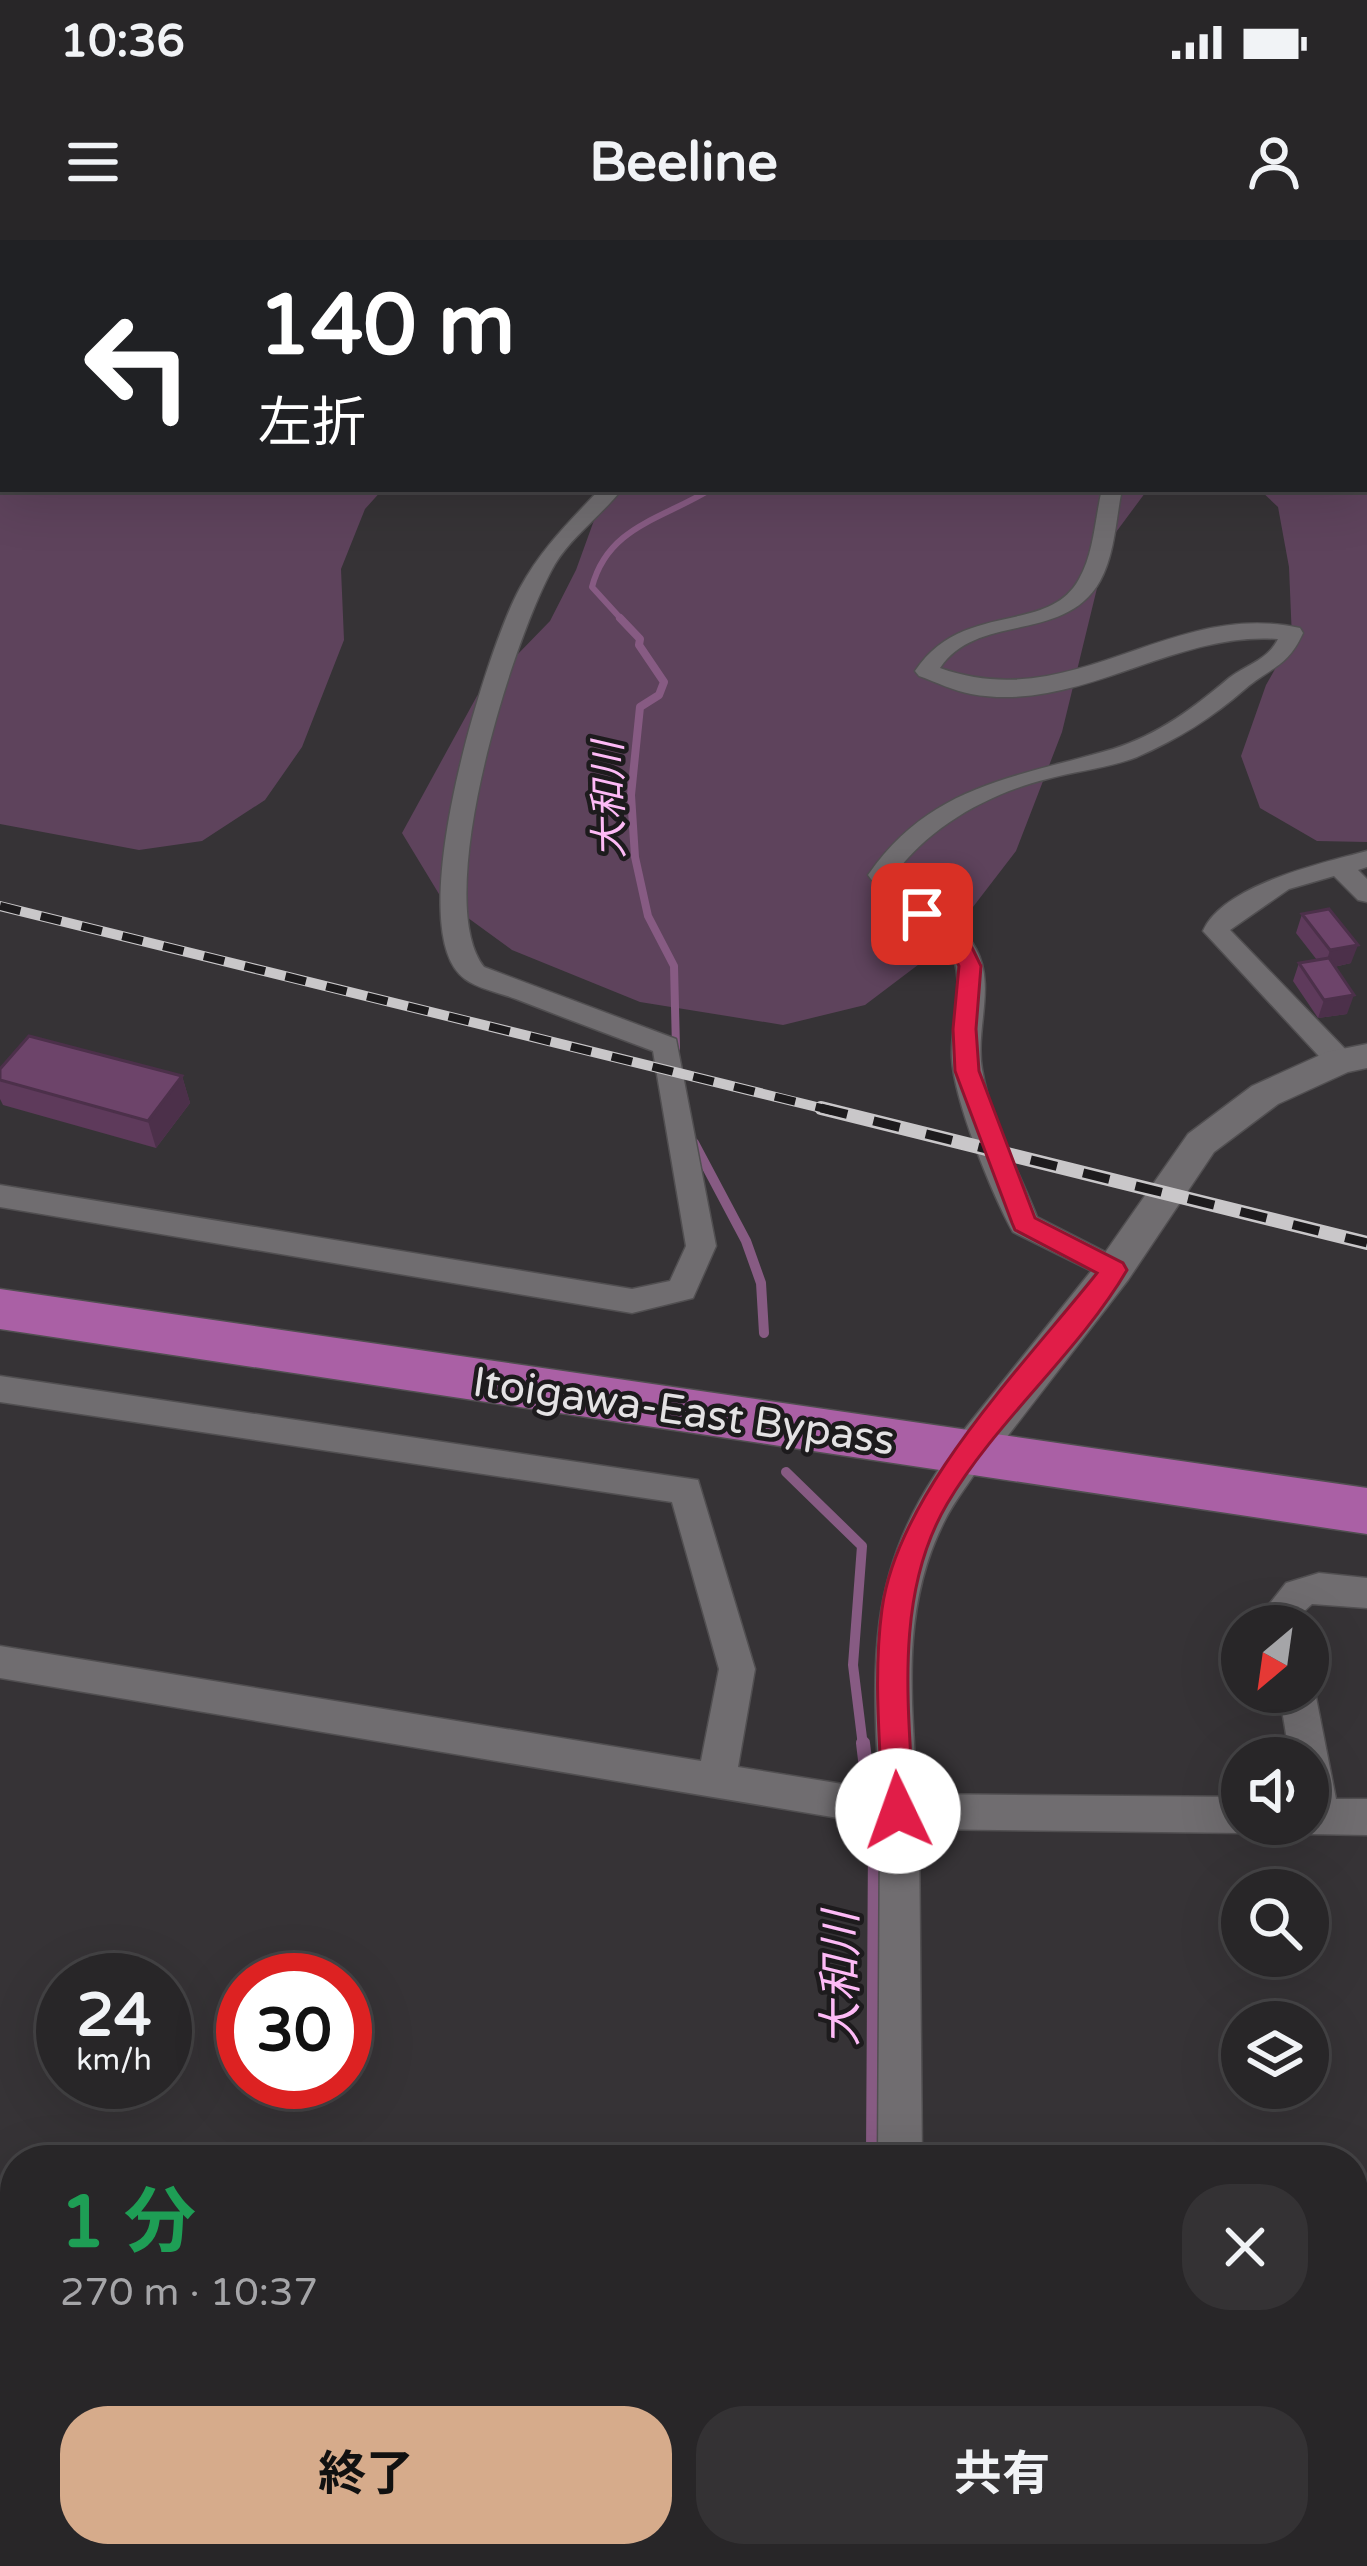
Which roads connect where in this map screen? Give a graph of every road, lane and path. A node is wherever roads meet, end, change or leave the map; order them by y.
1 (609, 492) edge
2 (1111, 492) edge
3 (1367, 859) edge
4 (1339, 866) junction
5 (1367, 894) edge
6 (1354, 1059) edge
7 (0, 1196) edge
8 (1114, 1270) junction
9 (0, 1309) edge
10 (0, 1389) edge
11 (971, 1452) junction
12 (1367, 1511) edge
13 (1367, 1593) edge
14 (1287, 1605) edge
15 (0, 1661) edge
16 (717, 1779) junction
17 (898, 1811) junction
18 (1221, 1815) edge
19 (1329, 1816) edge
20 (1367, 1817) edge
21 (900, 2145) edge

1 - 7 street
2 - 8 street
3 - 4 street
4 - 5 street
4 - 6 street
6 - 8 street
8 - 11 street
9 - 11 highway, Itoigawa-East Bypass
10 - 16 street
11 - 12 highway, Itoigawa-East Bypass
11 - 17 street
13 - 14 street
15 - 16 street
16 - 17 street
17 - 18 street
17 - 21 street
19 - 20 street

